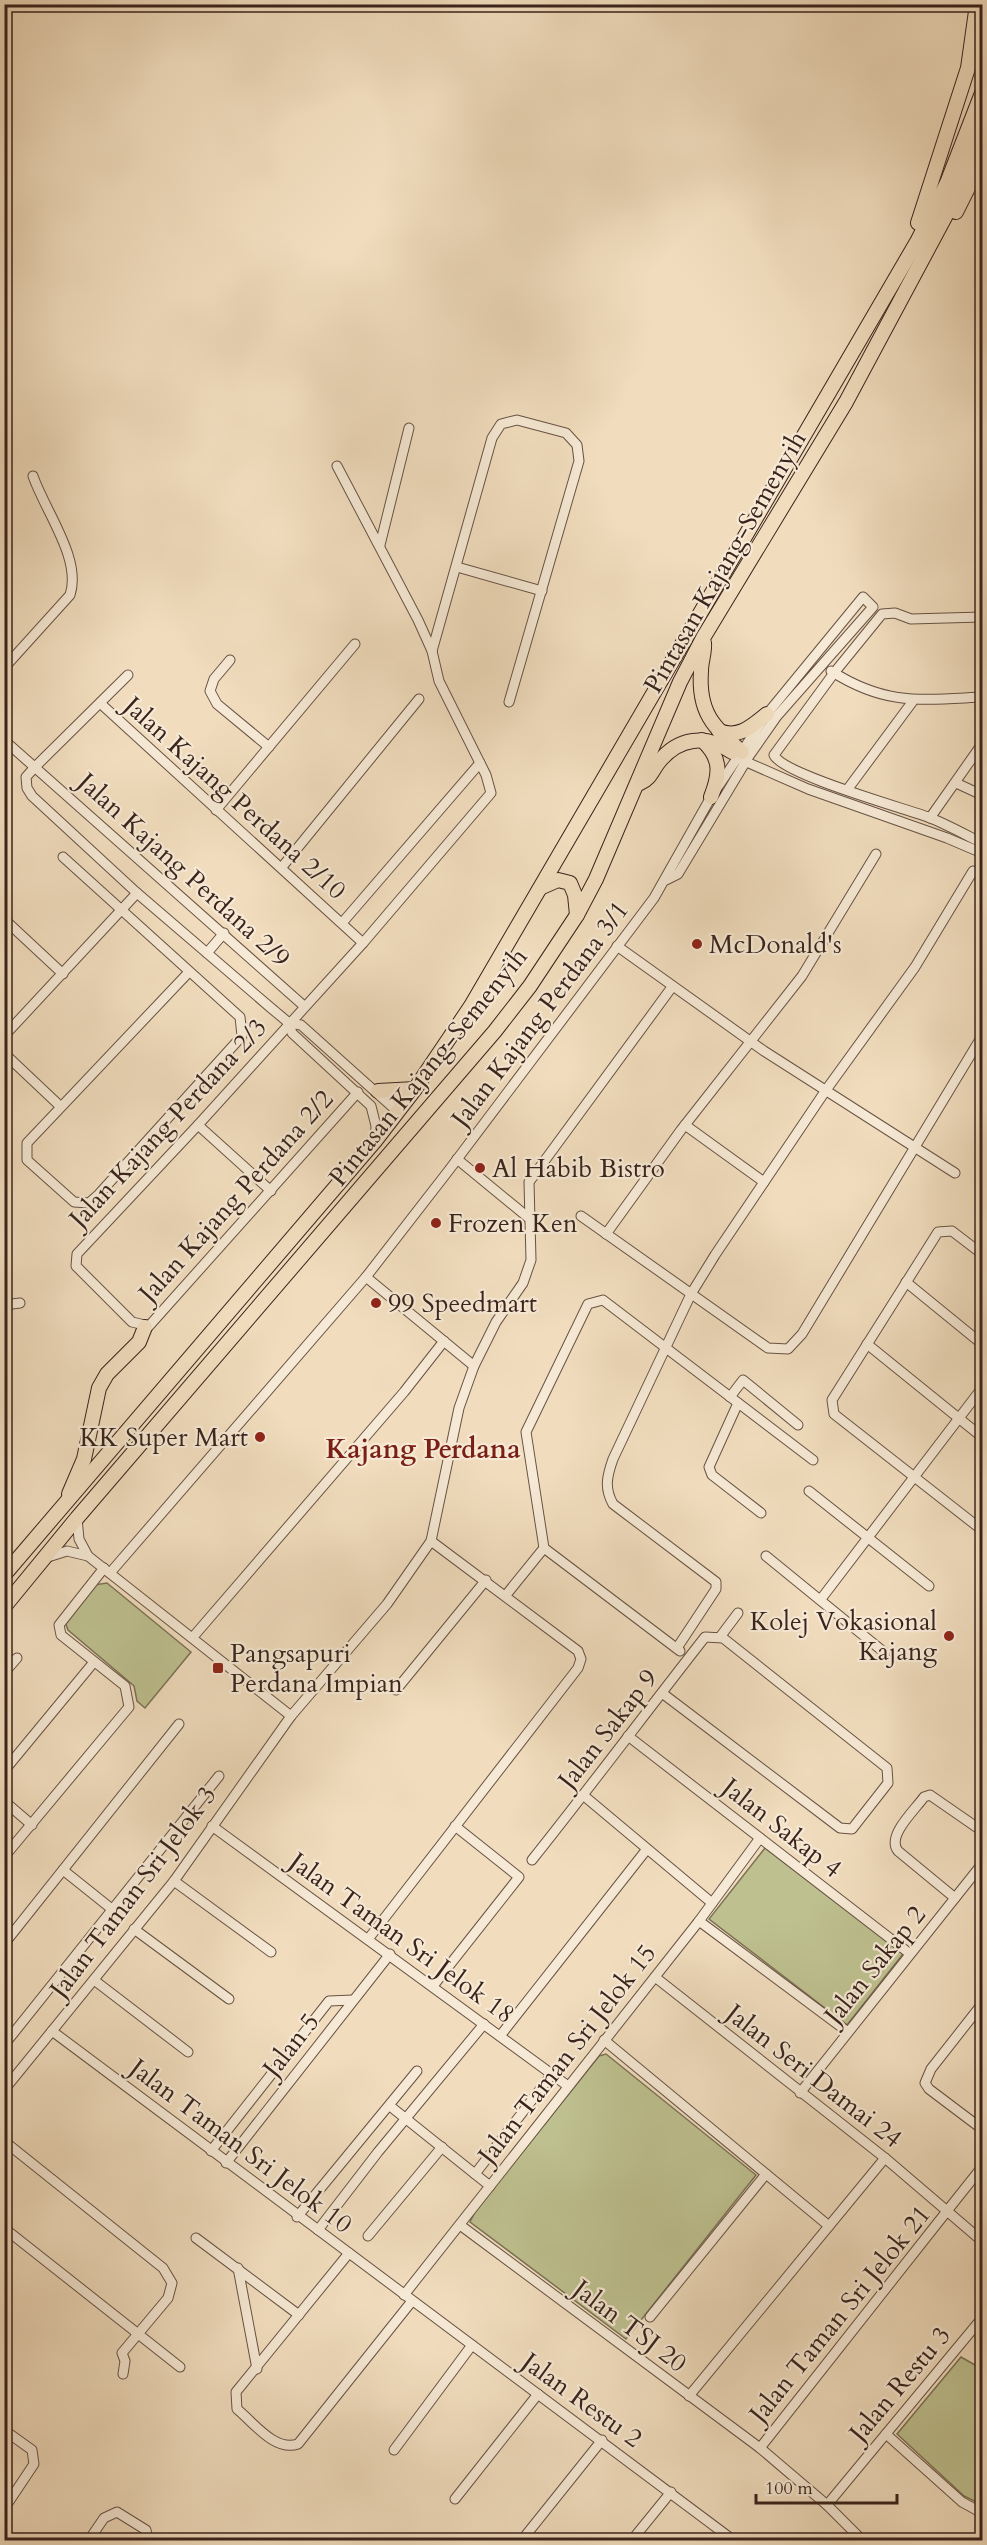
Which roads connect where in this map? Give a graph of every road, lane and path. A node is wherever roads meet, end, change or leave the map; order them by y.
1 (977, 4) edge
2 (982, 93) edge
3 (982, 130) edge
4 (982, 160) edge
5 (918, 240) junction
6 (932, 242) junction
7 (409, 428) dead end
8 (337, 466) dead end
9 (33, 477) dead end
10 (380, 545) junction
11 (458, 567) junction
12 (542, 591) junction
13 (982, 617) edge
14 (703, 638) junction
15 (824, 643) junction
16 (355, 644) dead end
17 (432, 651) junction
18 (231, 660) dead end
19 (822, 664) junction
20 (4, 668) edge
21 (800, 671) junction
22 (834, 673) junction
23 (128, 675) dead end
24 (982, 697) edge
25 (419, 699) dead end
26 (913, 701) junction
27 (509, 702) dead end
28 (100, 704) junction
29 (767, 714) junction
30 (717, 730) junction
31 (4, 740) edge
32 (702, 740) junction
33 (982, 744) edge
34 (268, 747) junction
35 (744, 757) junction
36 (480, 763) junction
37 (35, 767) junction
38 (956, 783) junction
39 (637, 784) junction
40 (847, 790) junction
41 (982, 795) edge
42 (711, 797) junction
43 (216, 810) junction
44 (930, 818) junction
45 (982, 843) edge
46 (982, 853) edge
47 (876, 854) dead end
48 (63, 857) dead end
49 (282, 867) junction
50 (973, 871) dead end
51 (664, 881) junction
52 (542, 887) junction
53 (137, 893) junction
54 (123, 909) junction
55 (577, 915) junction
56 (4, 919) edge
57 (342, 923) junction
58 (224, 933) junction
59 (363, 943) junction
60 (617, 946) junction
61 (207, 953) junction
62 (189, 972) junction
63 (63, 974) junction
64 (672, 987) junction
65 (304, 1006) junction
66 (289, 1023) junction
67 (982, 1035) edge
68 (752, 1042) junction
69 (415, 1089) junction
70 (826, 1090) junction
71 (378, 1091) junction
72 (357, 1092) junction
73 (60, 1106) junction
74 (398, 1112) junction
75 (198, 1125) junction
76 (685, 1125) junction
77 (375, 1141) junction
78 (916, 1149) junction
79 (458, 1159) junction
80 (955, 1173) dead end
81 (764, 1182) junction
82 (271, 1191) junction
83 (581, 1216) dead end
84 (530, 1220) junction
85 (606, 1234) junction
86 (982, 1254) edge
87 (366, 1276) junction
88 (906, 1282) junction
89 (691, 1294) junction
90 (20, 1303) dead end
91 (4, 1305) edge
92 (145, 1327) junction
93 (444, 1341) junction
94 (867, 1344) junction
95 (982, 1344) edge
96 (665, 1346) junction
97 (474, 1366) junction
98 (982, 1388) edge
99 (734, 1400) junction
100 (959, 1419) junction
101 (798, 1425) dead end
102 (982, 1437) edge
103 (813, 1460) dead end
104 (916, 1478) junction
105 (809, 1491) dead end
106 (65, 1504) junction
107 (761, 1513) dead end
108 (77, 1518) junction
109 (982, 1530) edge
110 (870, 1537) junction
111 (431, 1541) junction
112 (544, 1548) junction
113 (88, 1556) junction
114 (766, 1556) dead end
115 (44, 1559) junction
116 (107, 1570) junction
117 (4, 1575) edge
118 (486, 1580) junction
119 (928, 1586) dead end
120 (507, 1595) junction
121 (821, 1599) junction
122 (4, 1607) edge
123 (738, 1613) dead end
124 (193, 1637) junction
125 (722, 1638) junction
126 (677, 1648) junction
127 (885, 1653) dead end
128 (17, 1658) dead end
129 (689, 1658) junction
130 (94, 1662) junction
131 (4, 1673) edge
132 (396, 1690) dead end
133 (662, 1693) junction
134 (291, 1716) junction
135 (179, 1724) dead end
136 (628, 1736) junction
137 (4, 1771) edge
138 (219, 1776) dead end
139 (583, 1796) junction
140 (4, 1801) edge
141 (32, 1825) junction
142 (212, 1826) junction
143 (455, 1826) junction
144 (982, 1831) edge
145 (760, 1838) junction
146 (647, 1849) junction
147 (4, 1857) edge
148 (532, 1860) dead end
149 (982, 1864) edge
150 (63, 1870) junction
151 (174, 1881) junction
152 (955, 1898) junction
153 (711, 1903) junction
154 (113, 1910) junction
155 (699, 1921) junction
156 (134, 1929) junction
157 (369, 1938) junction
158 (4, 1944) edge
159 (271, 1952) dead end
160 (909, 1953) junction
161 (390, 1954) junction
162 (655, 1977) junction
163 (94, 1980) junction
164 (433, 1986) junction
165 (229, 1999) dead end
166 (353, 2000) junction
167 (982, 2004) edge
168 (484, 2024) junction
169 (52, 2031) junction
170 (848, 2032) junction
171 (500, 2036) junction
172 (604, 2040) junction
173 (4, 2045) edge
174 (188, 2052) dead end
175 (417, 2071) dead end
176 (552, 2074) junction
177 (568, 2086) junction
178 (4, 2090) edge
179 (800, 2092) junction
180 (390, 2106) junction
181 (406, 2120) junction
182 (982, 2129) edge
183 (4, 2142) edge
184 (442, 2147) junction
185 (211, 2151) junction
186 (885, 2158) junction
187 (226, 2163) junction
188 (982, 2167) edge
189 (476, 2174) junction
190 (766, 2174) junction
191 (490, 2186) junction
192 (947, 2211) junction
193 (297, 2217) junction
194 (460, 2225) junction
195 (829, 2226) junction
196 (4, 2228) edge
197 (318, 2230) junction
198 (368, 2236) dead end
199 (196, 2238) dead end
200 (982, 2241) edge
201 (349, 2253) junction
202 (238, 2268) junction
203 (408, 2298) junction
204 (299, 2315) junction
205 (650, 2318) dead end
206 (982, 2318) edge
207 (136, 2333) junction
208 (472, 2345) junction
209 (180, 2367) dead end
210 (257, 2369) junction
211 (123, 2374) dead end
212 (538, 2394) junction
213 (689, 2396) junction
214 (4, 2430) edge
215 (886, 2434) junction
216 (602, 2440) junction
217 (760, 2448) junction
218 (394, 2450) dead end
219 (671, 2492) junction
220 (454, 2499) dead end
221 (827, 2505) junction
222 (4, 2509) edge
223 (982, 2513) edge
224 (4, 2534) edge
225 (14, 2541) edge
226 (89, 2541) edge
227 (148, 2541) edge
228 (522, 2541) edge
229 (632, 2541) edge
230 (733, 2541) edge
231 (862, 2541) edge

1 - 5 highway
2 - 5 highway, Pintasan Kajang-Semenyih
3 - 6 highway
4 - 6 highway
5 - 52 highway, Pintasan Kajang-Semenyih
6 - 14 highway, Pintasan Kajang-Semenyih
7 - 10 street
8 - 10 street
9 - 20 street
10 - 17 street
11 - 12 street
11 - 12 street
11 - 17 street
12 - 27 street
13 - 22 street
14 - 30 highway
14 - 39 highway, Pintasan Kajang-Semenyih
15 - 19 street
15 - 19 street
15 - 21 street
16 - 34 street
17 - 36 street
18 - 34 street
19 - 21 street
19 - 22 street
19 - 35 street
21 - 29 street
22 - 26 street
22 - 40 street
23 - 28 street
24 - 26 street
25 - 49 street
26 - 40 street
28 - 37 street
28 - 43 street, Jalan Kajang Perdana 2/10
29 - 30 highway
29 - 35 street
30 - 35 highway
31 - 37 street, Jalan Kajang Perdana 2/9
32 - 35 highway
32 - 39 highway
32 - 42 highway
33 - 38 street
34 - 43 street
35 - 42 street
35 - 46 street
35 - 51 street
36 - 57 street
36 - 59 street, Jalan Kajang Perdana 2/3
37 - 53 street
37 - 58 street, Jalan Kajang Perdana 2/9
38 - 41 street
38 - 44 street
39 - 55 highway, Pintasan Kajang-Semenyih
40 - 44 street
42 - 51 street
43 - 49 street, Jalan Kajang Perdana 2/10
44 - 45 street
47 - 68 street
48 - 54 street
49 - 57 street, Jalan Kajang Perdana 2/10
50 - 70 street
51 - 60 street, Jalan Kajang Perdana 3/1
52 - 55 highway
52 - 69 highway, Pintasan Kajang-Semenyih
53 - 54 street
53 - 61 street
54 - 62 street
54 - 63 street
55 - 108 highway, Pintasan Kajang-Semenyih
56 - 63 street
57 - 59 street, Jalan Kajang Perdana 2/10
58 - 61 street
58 - 65 street, Jalan Kajang Perdana 2/9
59 - 65 street, Jalan Kajang Perdana 2/3
60 - 64 street
60 - 79 street, Jalan Kajang Perdana 3/1
61 - 66 street
62 - 73 street
62 - 73 street
63 - 73 street
64 - 68 street
64 - 84 street
65 - 66 street, Jalan Kajang Perdana 2/3
66 - 71 street
66 - 72 street
66 - 75 street, Jalan Kajang Perdana 2/3
67 - 78 street
68 - 70 street
68 - 76 street
69 - 71 highway
69 - 74 highway, Pintasan Kajang-Semenyih
70 - 78 street
70 - 81 street
71 - 74 street
72 - 77 street
72 - 82 street, Jalan Kajang Perdana 2/2
74 - 77 highway, Pintasan Kajang-Semenyih
75 - 82 street
75 - 92 street, Jalan Kajang Perdana 2/3
76 - 81 street
76 - 85 street
77 - 106 highway, Pintasan Kajang-Semenyih
78 - 80 street
78 - 89 street
79 - 84 street
79 - 87 street, Jalan Kajang Perdana 3/1
81 - 89 street
82 - 92 street, Jalan Kajang Perdana 2/2
83 - 85 street
84 - 97 street
85 - 89 street
86 - 88 street
87 - 93 street
87 - 116 street, Jalan Kajang Perdana 3/1
88 - 94 street
88 - 95 street
89 - 96 street
90 - 91 street
92 - 106 highway
93 - 97 street
93 - 124 street
94 - 100 street
94 - 104 street
96 - 99 street
96 - 112 street
96 - 126 street
97 - 111 street
98 - 100 street
99 - 101 street
99 - 103 street
99 - 107 street
100 - 102 street
100 - 104 street
104 - 109 street
104 - 110 street
105 - 110 street
106 - 117 highway, Pintasan Kajang-Semenyih
108 - 113 street
108 - 115 highway, Pintasan Kajang-Semenyih
110 - 119 street
110 - 121 street
111 - 118 street
111 - 134 street, Jalan Taman Sri Jelok 3
112 - 120 street
112 - 126 street
113 - 115 street
113 - 116 street
114 - 121 street
115 - 122 highway, Pintasan Kajang-Semenyih
116 - 124 street
116 - 130 street, Jalan Kajang Perdana 3/1
118 - 120 street
118 - 132 street
120 - 143 street
121 - 127 street
123 - 125 street
124 - 134 street
125 - 129 street, Jalan Sakap 9
125 - 133 street
126 - 129 street
128 - 131 street
129 - 133 street, Jalan Sakap 9
130 - 137 street
130 - 141 street
133 - 136 street, Jalan Sakap 9
134 - 142 street, Jalan Taman Sri Jelok 3
135 - 150 street
136 - 139 street, Jalan Sakap 9
136 - 145 street, Jalan Sakap 4
138 - 154 street, Jalan Taman Sri Jelok 3
139 - 146 street
139 - 148 street, Jalan Sakap 9
140 - 141 street
141 - 147 street
142 - 151 street, Jalan Taman Sri Jelok 3
142 - 157 street, Jalan Taman Sri Jelok 18
143 - 157 street
143 - 164 street
144 - 152 street
145 - 153 street, Jalan Taman Sri Jelok 15
145 - 160 street, Jalan Sakap 4
146 - 153 street
146 - 171 street
149 - 152 street, Jalan Sakap 2
150 - 154 street
150 - 158 street
151 - 156 street, Jalan Taman Sri Jelok 3
151 - 159 street
152 - 160 street, Jalan Sakap 2
153 - 155 street, Jalan Taman Sri Jelok 15
154 - 173 street, Jalan Taman Sri Jelok 3
155 - 162 street, Jalan Taman Sri Jelok 15
155 - 170 street
156 - 163 street, Jalan Taman Sri Jelok 3
156 - 165 street
157 - 161 street, Jalan Taman Sri Jelok 18
160 - 170 street, Jalan Sakap 2
161 - 164 street, Jalan Taman Sri Jelok 18
161 - 166 street, Jalan 5
162 - 172 street, Jalan Taman Sri Jelok 15
162 - 179 street, Jalan Seri Damai 24
163 - 169 street, Jalan Taman Sri Jelok 3
163 - 174 street
164 - 168 street, Jalan Taman Sri Jelok 18
166 - 185 street
166 - 187 street, Jalan 5
167 - 182 street
168 - 171 street, Jalan Taman Sri Jelok 18
168 - 181 street
169 - 178 street, Jalan Taman Sri Jelok 3
169 - 185 street, Jalan Taman Sri Jelok 10
170 - 179 street, Jalan Sakap 2
171 - 176 street, Jalan Taman Sri Jelok 18
172 - 177 street, Jalan Taman Sri Jelok 15
172 - 190 street
175 - 180 street
176 - 177 street, Jalan Taman Sri Jelok 18
176 - 189 street
177 - 191 street, Jalan Taman Sri Jelok 15
179 - 186 street, Jalan Seri Damai 24
180 - 181 street
180 - 193 street
181 - 184 street
181 - 197 street
183 - 207 street
184 - 189 street
184 - 198 street
185 - 187 street, Jalan Taman Sri Jelok 10
186 - 192 street, Jalan Seri Damai 24
186 - 195 street
187 - 193 street, Jalan Taman Sri Jelok 10
188 - 192 street
189 - 191 street
190 - 195 street
190 - 205 street
191 - 194 street, Jalan Taman Sri Jelok 15
192 - 200 street, Jalan Taman Sri Jelok 21
192 - 217 street, Jalan Taman Sri Jelok 21
193 - 197 street, Jalan Taman Sri Jelok 10
194 - 203 street, Jalan Taman Sri Jelok 15
194 - 213 street, Jalan TSJ 20
195 - 213 street
196 - 207 street
197 - 201 street, Jalan Taman Sri Jelok 10
199 - 202 street
201 - 203 street, Jalan Taman Sri Jelok 10
201 - 204 street
202 - 204 street
202 - 210 street
203 - 208 street, Jalan Restu 2
203 - 210 street, Jalan Taman Sri Jelok 15
204 - 210 street
206 - 215 street, Jalan Restu 3
207 - 209 street
207 - 211 street
208 - 212 street, Jalan Restu 2
208 - 218 street
212 - 216 street, Jalan Restu 2
212 - 220 street
213 - 217 street, Jalan TSJ 20
214 - 222 street
215 - 221 street, Jalan Restu 3
215 - 223 street
216 - 219 street, Jalan Restu 2
216 - 228 street
217 - 221 street, Jalan TSJ 20
219 - 229 street
219 - 230 street, Jalan Restu 2
221 - 231 street, Jalan TSJ 20
224 - 225 street
226 - 227 street

